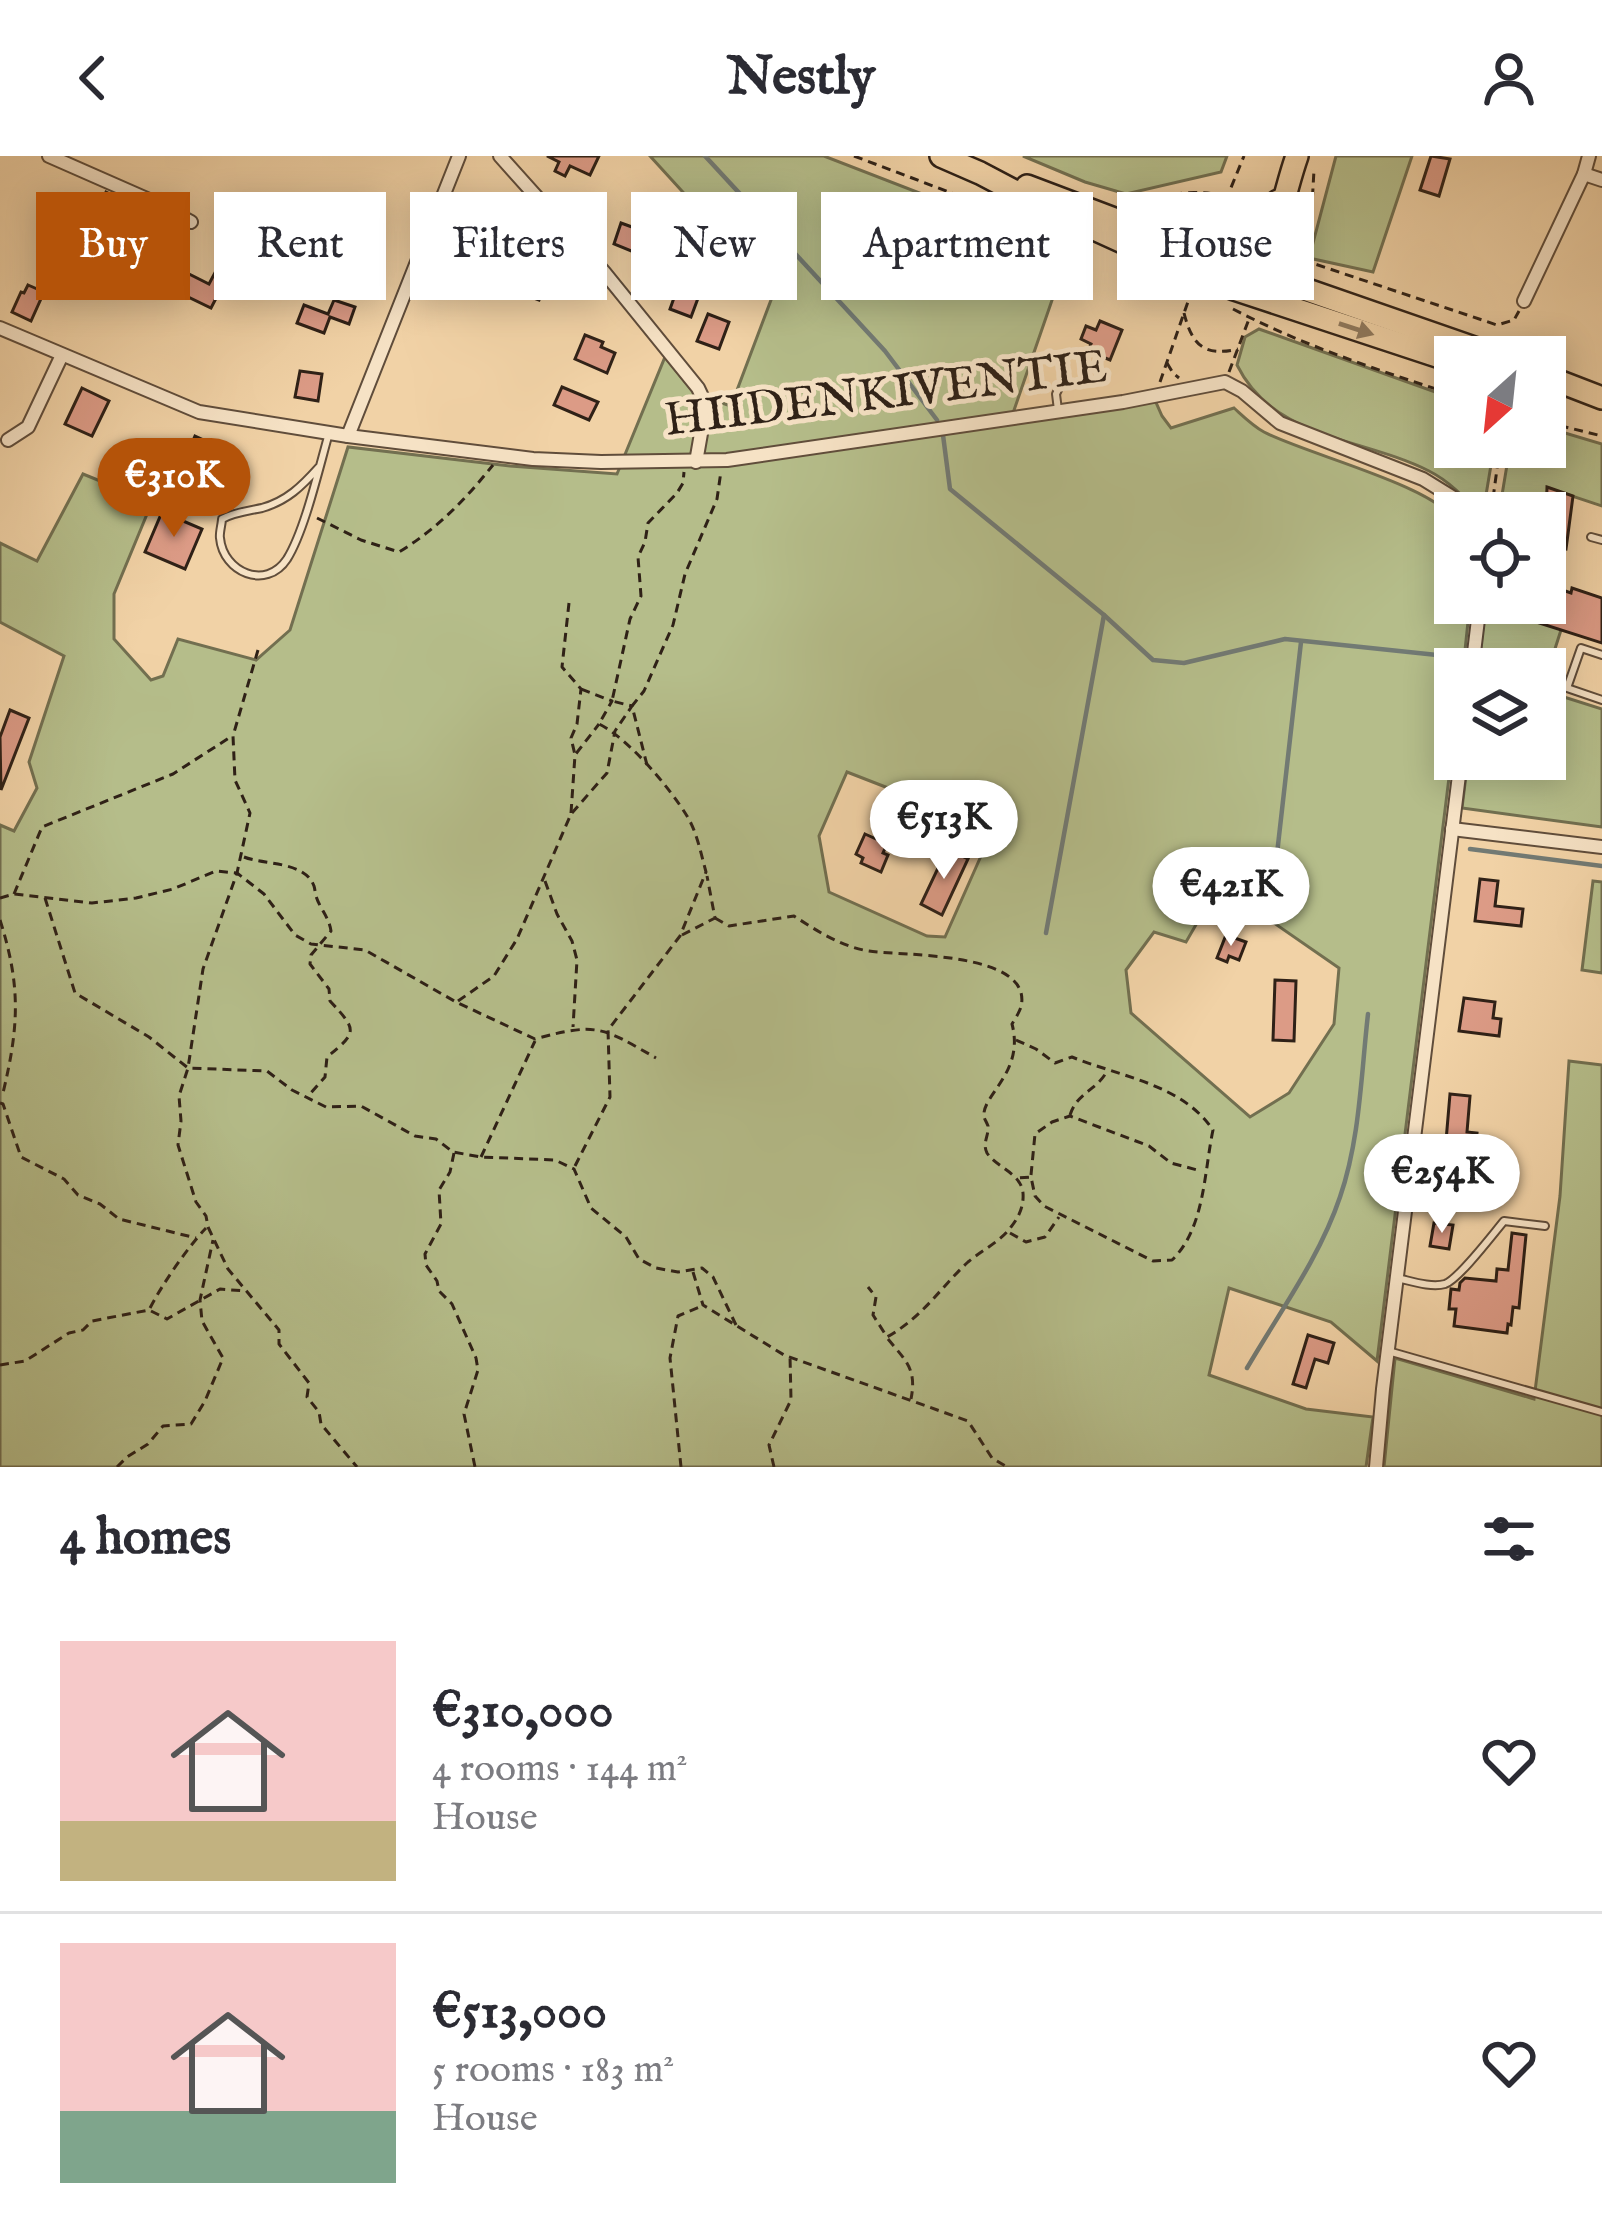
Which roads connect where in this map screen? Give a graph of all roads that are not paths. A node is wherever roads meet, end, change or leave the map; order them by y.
1 (49, 156) edge
2 (459, 156) edge
3 (500, 156) edge
4 (941, 156) edge
5 (1589, 156) edge
6 (1306, 163) edge
7 (1585, 174) junction
8 (1602, 180) edge
9 (1285, 192) edge
10 (191, 222) dead end
11 (1117, 224) edge
12 (1269, 300) edge
13 (1273, 300) edge
14 (1524, 301) road end
15 (0, 328) edge
16 (1434, 340) edge
17 (1434, 355) edge
18 (62, 356) junction
19 (1064, 378) dead end
20 (1566, 386) edge
21 (1566, 388) edge
22 (1570, 388) junction
23 (1602, 398) edge
24 (1058, 410) junction
25 (329, 434) junction
26 (348, 436) junction
27 (8, 440) dead end
28 (691, 462) junction
29 (319, 467) junction
30 (1444, 492) edge
31 (1591, 537) dead end
32 (1602, 540) edge
33 (1602, 655) edge
34 (1602, 700) edge
35 (1458, 780) edge
36 (1452, 830) junction
37 (1602, 847) edge
38 (1545, 1226) dead end
39 (1397, 1278) junction
40 (1388, 1351) junction
41 (1602, 1412) edge
42 (1376, 1467) edge

1 - 10 street
2 - 26 street
3 - 28 street
4 - 11 main road
5 - 7 street
6 - 9 main road
7 - 8 street
7 - 14 street
12 -> 17 main road
13 - 16 main road
15 - 18 street, HIIDENKIVENTIE
18 - 25 street, HIIDENKIVENTIE
18 - 27 street
19 - 24 lane
20 - 22 main road
21 - 22 main road
22 - 23 main road
24 - 28 street, HIIDENKIVENTIE
24 - 30 street, HIIDENKIVENTIE
25 - 26 street, HIIDENKIVENTIE
25 - 29 lane
26 - 28 street, HIIDENKIVENTIE
29 - 29 lane
31 - 32 lane
33 - 34 lane
35 - 36 street
36 - 37 street
36 - 39 street
38 - 39 lane
39 - 40 street
40 - 41 lane
40 - 42 street

